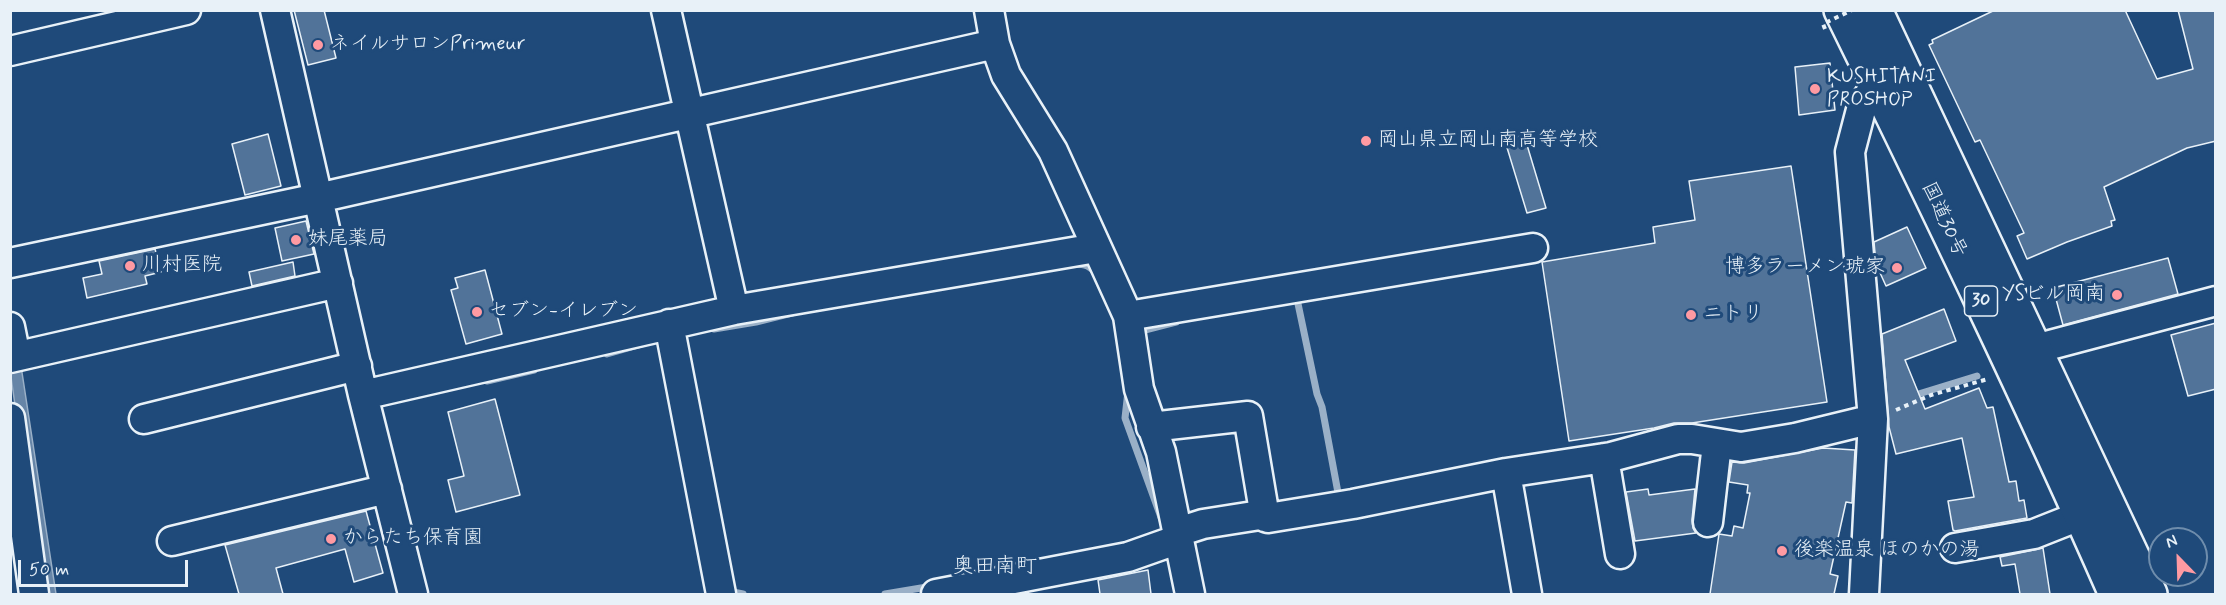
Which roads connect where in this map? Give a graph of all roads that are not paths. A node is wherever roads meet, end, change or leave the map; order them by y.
1 (186, 10) edge
2 (275, 10) edge
3 (666, 10) edge
4 (989, 10) edge
5 (1875, 10) edge
6 (1833, 20) edge
7 (995, 44) junction
8 (10, 51) edge
9 (1890, 77) junction
10 (689, 113) junction
11 (318, 198) junction
12 (1096, 248) junction
13 (1533, 248) dead end
14 (10, 263) edge
15 (338, 283) junction
16 (2216, 301) edge
17 (734, 310) junction
18 (1128, 316) junction
19 (670, 333) junction
20 (13, 346) edge
21 (2036, 349) junction
22 (357, 366) junction
23 (363, 395) junction
24 (1873, 411) junction
25 (10, 418) edge
26 (144, 419) dead end
27 (1152, 427) junction
28 (1717, 444) junction
29 (1604, 458) junction
30 (1506, 473) junction
31 (387, 489) junction
32 (2082, 515) junction
33 (1265, 517) junction
34 (1708, 522) dead end
35 (1179, 536) junction
36 (2108, 540) junction
37 (172, 541) dead end
38 (1955, 548) dead end
39 (1620, 554) dead end
40 (26, 585) edge
41 (413, 594) edge
42 (721, 594) edge
43 (936, 594) edge
44 (1190, 594) edge
45 (1527, 594) edge
46 (1864, 594) edge
47 (2116, 594) edge
48 (2150, 594) edge

1 - 8 street
2 - 11 street
3 - 10 street
4 - 7 street
5 - 9 highway, 国道30号 / 30
6 - 9 highway, 国道30号 / 30
7 - 10 street
7 - 12 street
9 - 21 highway, 国道30号 / 30
9 - 24 street
9 - 32 highway, 国道30号 / 30
10 - 11 street
10 - 17 street
11 - 14 street
11 - 15 street
12 - 17 street
12 - 18 street
13 - 18 street
15 - 20 street
15 - 22 street
16 - 21 street
17 - 19 street
18 - 27 street
19 - 23 street
19 - 42 street
21 - 36 highway, 国道30号 / 30
22 - 23 street
22 - 26 street
23 - 31 street
24 - 28 street
24 - 46 street
25 - 40 street
27 - 33 street
27 - 35 street
28 - 29 street
28 - 34 street
29 - 30 street
29 - 39 street
30 - 33 street
30 - 45 street
31 - 37 street
31 - 41 street
32 - 36 highway, 国道30号 / 30
32 - 38 street
33 - 35 street
35 - 43 street
35 - 44 street
36 - 47 highway, 国道30号 / 30
36 - 48 highway, 国道30号 / 30

